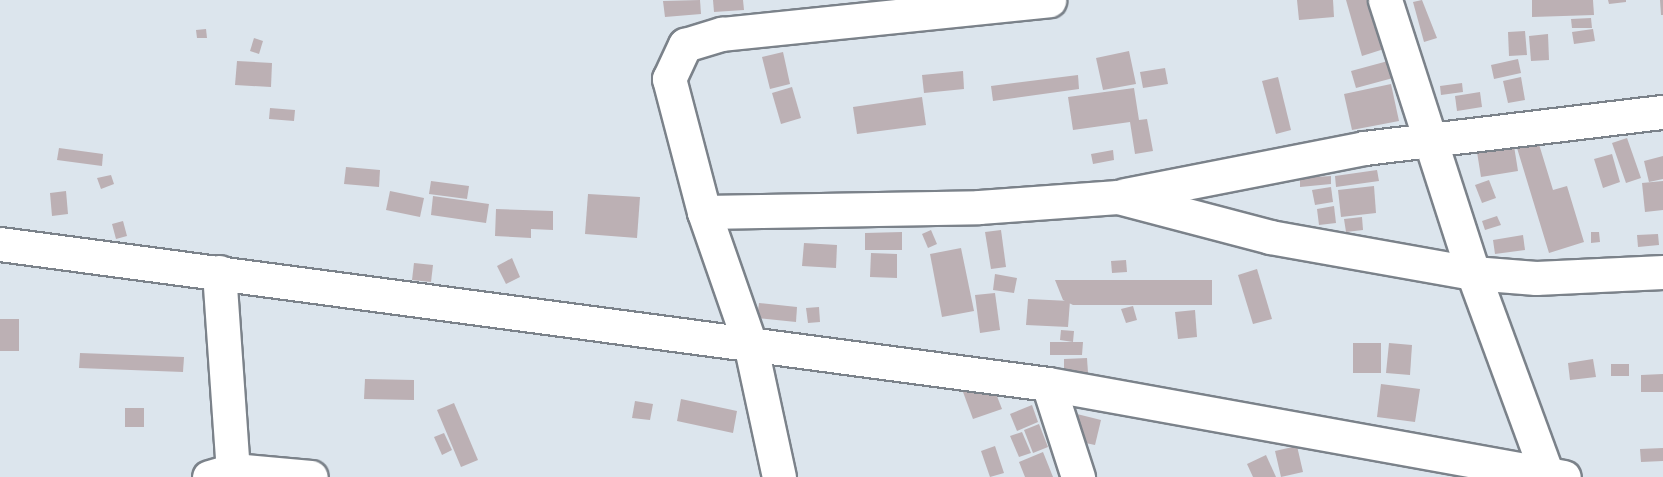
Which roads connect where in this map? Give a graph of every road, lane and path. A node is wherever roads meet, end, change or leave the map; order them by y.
1 (1049, 0) edge
2 (1385, 0) edge
3 (1663, 112) edge
4 (1432, 140) junction
5 (1118, 197) junction
6 (704, 212) junction
7 (0, 244) edge
8 (219, 272) junction
9 (1663, 272) edge
10 (1473, 273) junction
11 (751, 347) junction
12 (1048, 384) junction
13 (221, 473) edge
14 (1553, 476) edge
15 (311, 477) edge
16 (779, 477) edge
17 (1078, 477) edge

1 - 6 street
2 - 4 street
3 - 4 street
4 - 5 street
4 - 10 street
5 - 6 street
5 - 10 street
6 - 11 street
7 - 8 street
8 - 11 street
8 - 13 street
9 - 10 street
10 - 14 street
11 - 12 street
11 - 16 street
12 - 14 street
12 - 17 street
13 - 15 street

